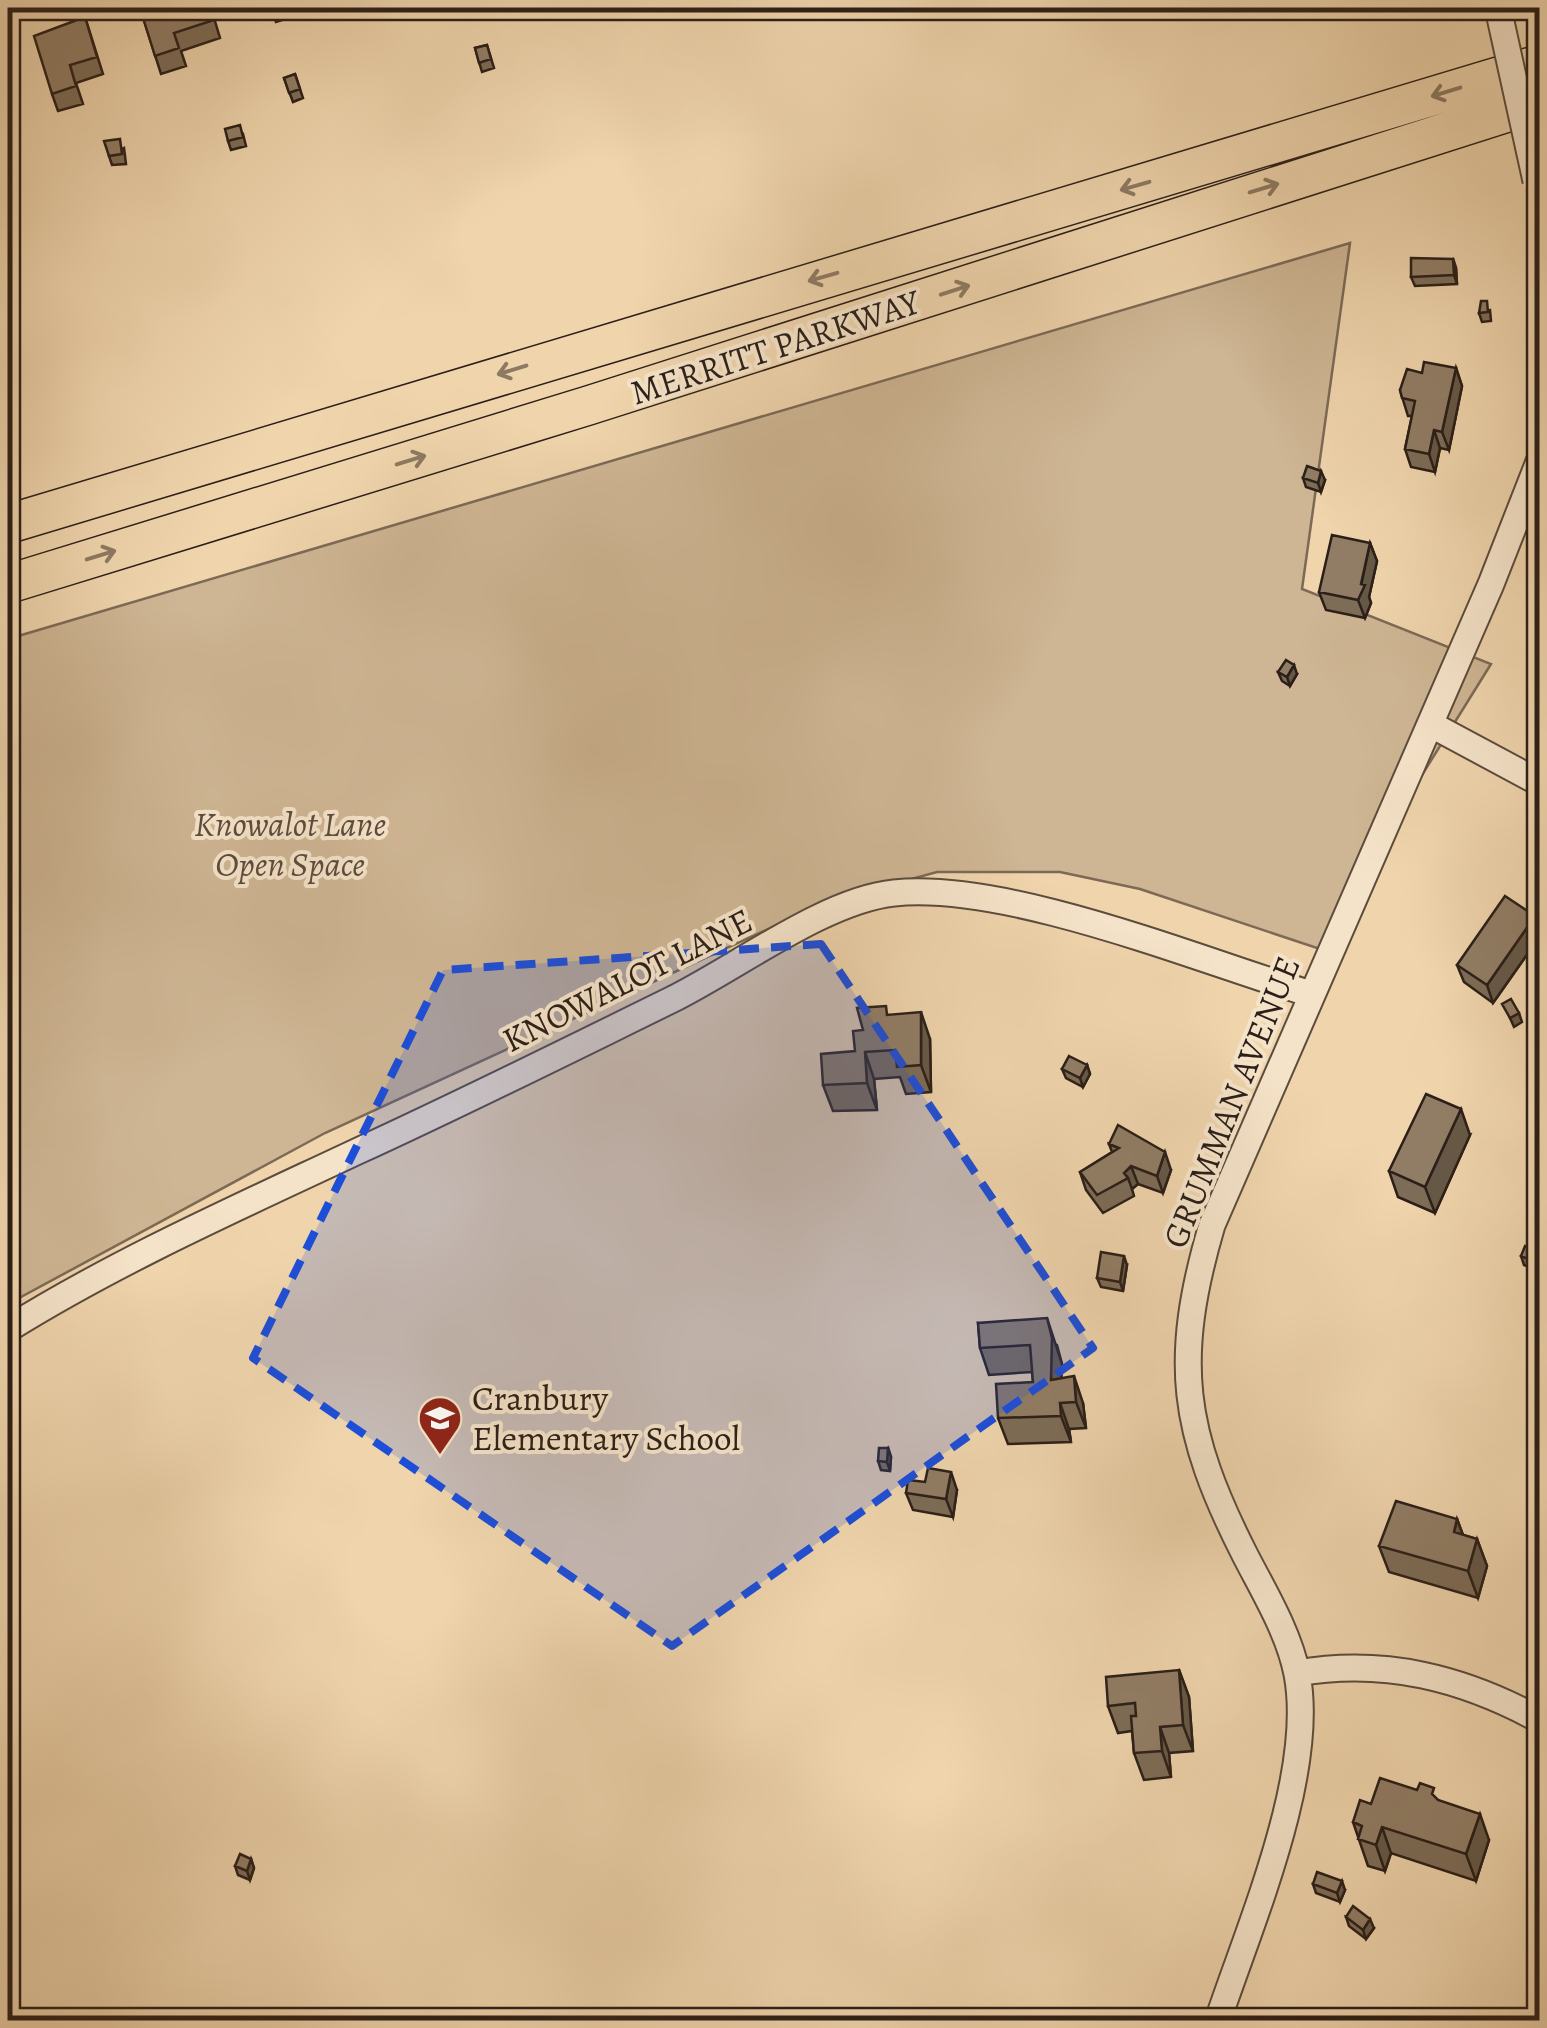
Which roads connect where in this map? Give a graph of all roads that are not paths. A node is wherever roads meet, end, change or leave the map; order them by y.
1 (1498, 8) edge
2 (1540, 64) edge
3 (1540, 102) edge
4 (1538, 192) edge
5 (1540, 459) edge
6 (8, 524) edge
7 (8, 584) edge
8 (1430, 724) junction
9 (1540, 783) edge
10 (1311, 994) junction
11 (8, 1329) edge
12 (1297, 1673) junction
13 (1540, 1720) edge
14 (1218, 2020) edge

1 - 4 street, bridge
2 -> 6 highway, MERRITT PARKWAY
7 -> 3 highway, MERRITT PARKWAY
5 - 8 street, GRUMMAN AVENUE
8 - 9 street
8 - 10 street, GRUMMAN AVENUE
10 - 11 street, KNOWALOT LANE
10 - 12 street, GRUMMAN AVENUE
12 - 13 street
12 - 14 street, GRUMMAN AVENUE

